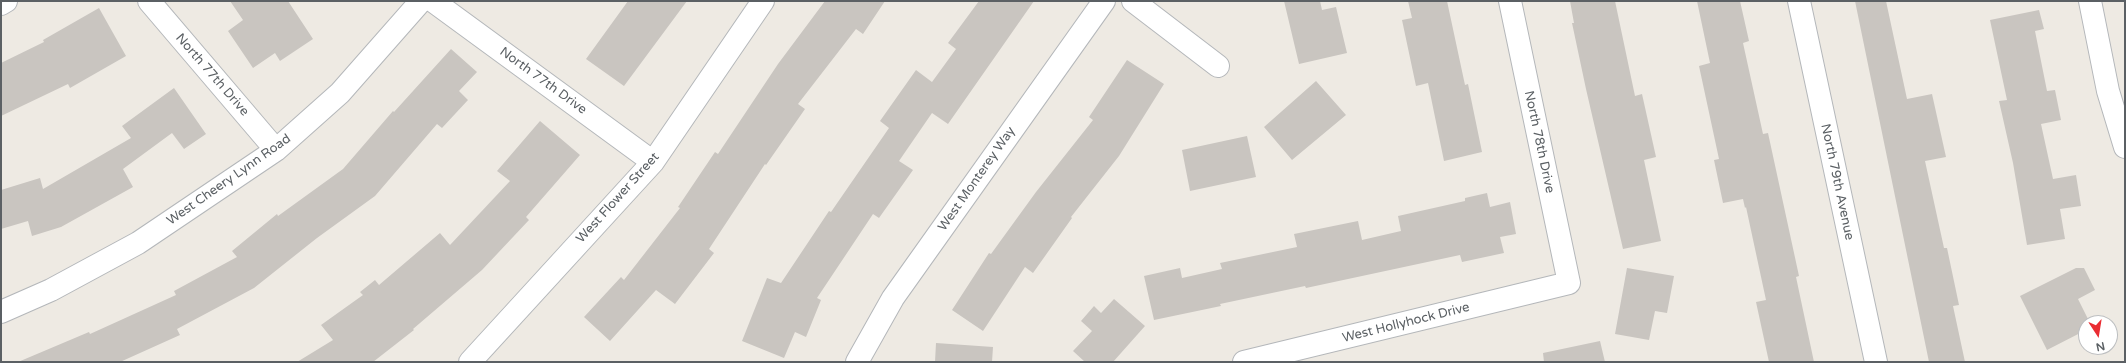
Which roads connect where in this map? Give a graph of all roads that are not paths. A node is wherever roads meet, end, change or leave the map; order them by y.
1 (6, 1) edge
2 (149, 1) edge
3 (421, 1) edge
4 (433, 1) edge
5 (763, 1) edge
6 (1104, 1) edge
7 (1133, 1) edge
8 (1510, 1) edge
9 (1799, 1) edge
10 (2094, 2) edge
11 (1, 4) edge
12 (1218, 66) dead end
13 (2125, 147) edge
14 (276, 150) junction
15 (652, 162) junction
16 (1569, 283) joint
17 (1, 312) edge
18 (470, 362) edge
19 (857, 362) edge
20 (1244, 362) edge
21 (1876, 362) edge

1 - 11 street
2 - 14 street, North 77th Drive
3 - 14 street, West Cheery Lynn Road
4 - 15 street, North 77th Drive
5 - 15 street, West Flower Street
6 - 19 street, West Monterey Way
7 - 12 street
8 - 16 street, North 78th Drive
9 - 21 street, North 79th Avenue
10 - 13 street
14 - 17 street, West Cheery Lynn Road
15 - 18 street, West Flower Street
16 - 20 street, West Hollyhock Drive

